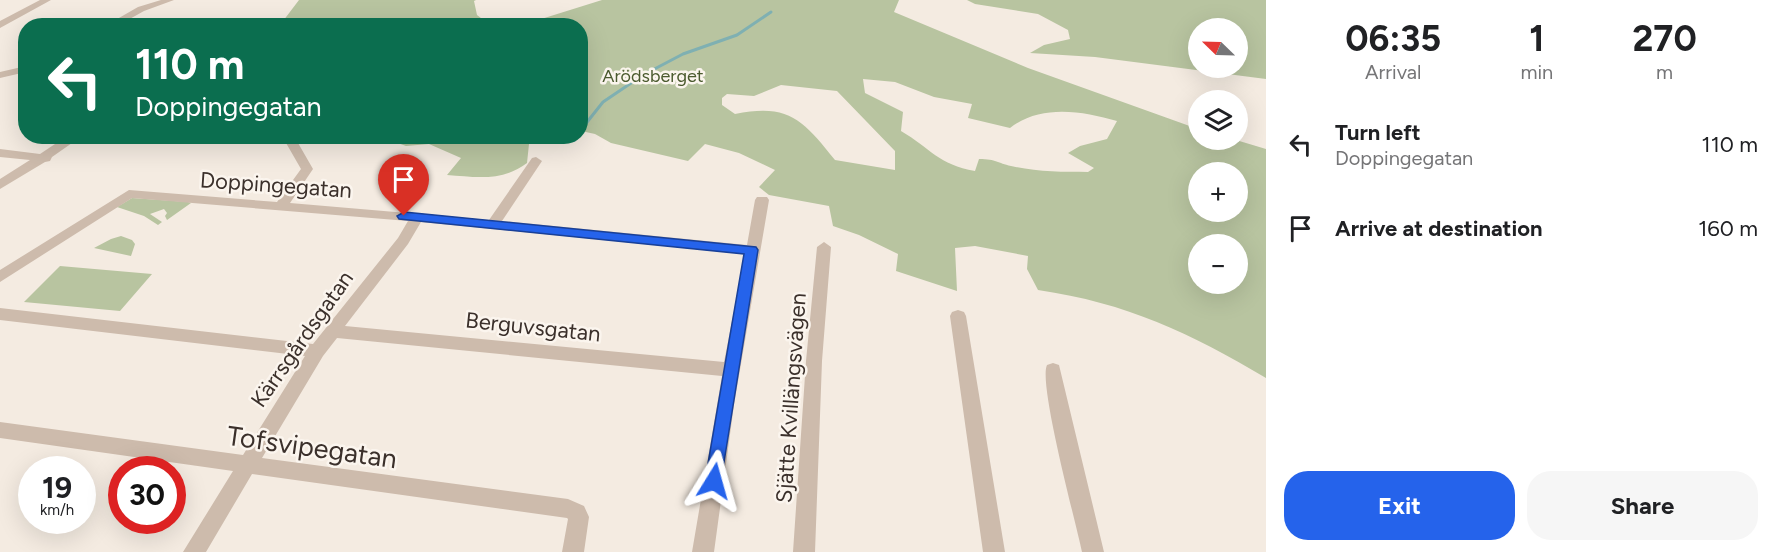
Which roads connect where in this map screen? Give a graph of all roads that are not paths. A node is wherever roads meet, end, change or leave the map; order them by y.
1 (47, 0) edge
2 (170, 0) edge
3 (124, 18) edge
4 (0, 25) edge
5 (18, 71) edge
6 (0, 75) edge
7 (65, 144) edge
8 (293, 144) edge
9 (0, 153) edge
10 (46, 158) junction
11 (536, 161) dead end
12 (0, 185) edge
13 (762, 200) dead end
14 (281, 206) junction
15 (417, 218) junction
16 (493, 225) junction
17 (824, 247) dead end
18 (751, 250) junction
19 (0, 277) edge
20 (0, 314) edge
21 (958, 316) dead end
22 (330, 331) junction
23 (317, 351) junction
24 (731, 370) junction
25 (1053, 370) dead end
26 (0, 430) edge
27 (247, 466) junction
28 (194, 552) edge
29 (573, 552) edge
30 (703, 552) edge
31 (804, 552) edge
32 (994, 552) edge
33 (1093, 552) edge

1 - 4 street
2 - 3 street
5 - 6 street
7 - 10 street
8 - 14 street
9 - 10 street
10 - 12 street
11 - 16 street
13 - 18 street
14 - 15 street, Doppingegatan
14 - 19 street, Doppingegatan
15 - 16 street, Doppingegatan
15 - 22 street, Kärrsgårdsgatan
16 - 18 street, Doppingegatan
17 - 31 street, Sjätte Kvillängsvägen
18 - 24 street
20 - 23 street
21 - 32 street
22 - 23 street, Kärrsgårdsgatan
22 - 24 street, Berguvsgatan
23 - 27 street, Kärrsgårdsgatan
24 - 30 street
25 - 33 street
26 - 27 street, Tofsvipegatan
27 - 28 street, Kärrsgårdsgatan
27 - 29 street, Tofsvipegatan

